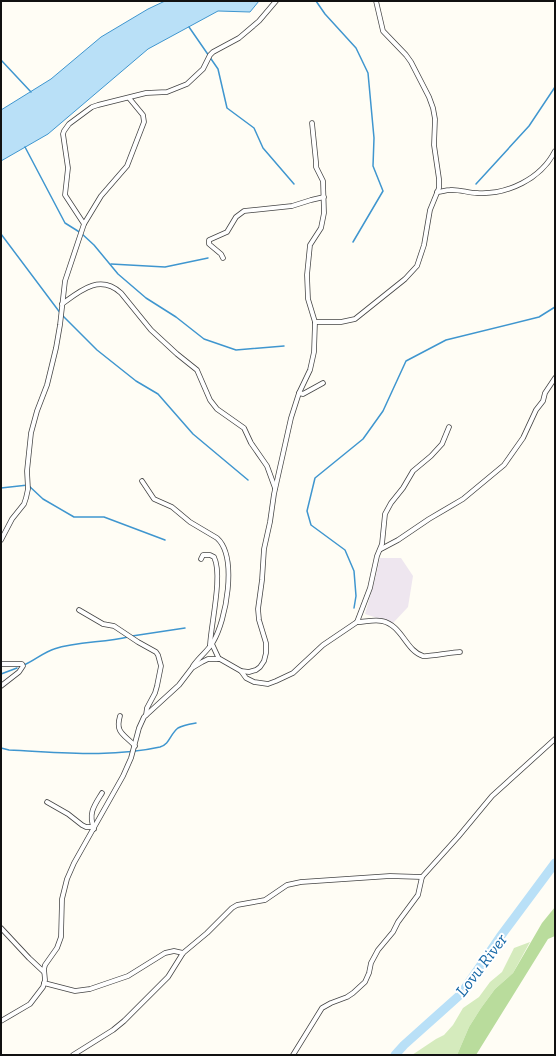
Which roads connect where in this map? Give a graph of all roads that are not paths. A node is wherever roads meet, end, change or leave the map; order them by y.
1 (276, 1) edge
2 (376, 1) edge
3 (129, 98) junction
4 (312, 124) dead end
5 (555, 151) edge
6 (437, 192) junction
7 (324, 198) junction
8 (84, 224) junction
9 (223, 258) dead end
10 (62, 304) junction
11 (315, 322) junction
12 (555, 378) edge
13 (323, 383) dead end
14 (299, 393) junction
15 (449, 427) dead end
16 (142, 481) dead end
17 (275, 488) junction
18 (1, 540) edge
19 (381, 549) junction
20 (201, 559) dead end
21 (79, 610) dead end
22 (357, 622) junction
23 (211, 645) junction
24 (460, 652) dead end
25 (219, 659) junction
26 (1, 664) edge
27 (192, 668) junction
28 (241, 671) junction
29 (1, 686) edge
30 (120, 716) dead end
31 (146, 716) junction
32 (555, 739) edge
33 (135, 746) junction
34 (102, 793) dead end
35 (47, 802) dead end
36 (93, 828) junction
37 (422, 877) junction
38 (1, 928) edge
39 (183, 953) junction
40 (44, 972) junction
41 (44, 984) junction
42 (1, 1021) edge
43 (73, 1055) edge
44 (293, 1055) edge

1 - 3 street
2 - 6 street
3 - 8 street
3 - 8 street
4 - 7 street
5 - 6 street
6 - 11 street
7 - 9 street
7 - 11 street
8 - 10 street
10 - 17 street
10 - 18 street
11 - 14 street
12 - 19 street
13 - 14 street
14 - 17 street
15 - 19 street
16 - 23 street
17 - 28 street
19 - 22 street
20 - 23 street
21 - 31 street
22 - 24 street
22 - 28 street
23 - 25 street
23 - 27 street
25 - 27 street
25 - 28 street
26 - 29 street
27 - 31 street
30 - 33 street
31 - 33 street
32 - 37 street
33 - 36 street
34 - 36 street
35 - 36 street
36 - 40 street
37 - 39 street
37 - 44 street
38 - 40 street
39 - 41 street
39 - 43 street
40 - 41 street
41 - 42 street

